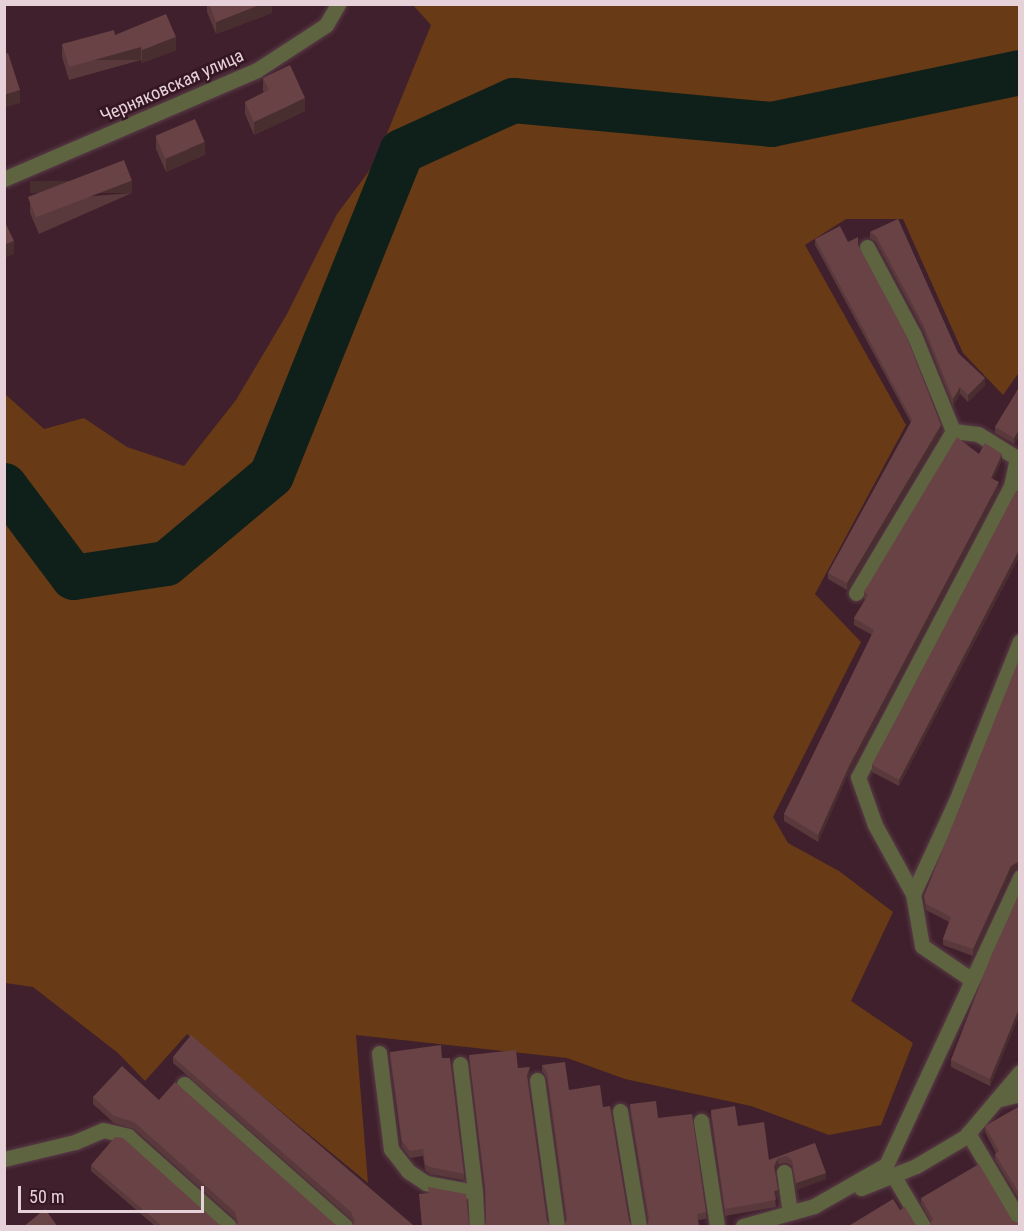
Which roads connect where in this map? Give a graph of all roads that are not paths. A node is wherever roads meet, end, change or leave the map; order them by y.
1 (338, 4) edge
2 (4, 179) edge
3 (867, 247) dead end
4 (953, 431) junction
5 (1018, 456) edge
6 (856, 593) dead end
7 (1020, 641) edge
8 (1020, 877) edge
9 (913, 894) junction
10 (972, 980) junction
11 (379, 1053) dead end
12 (460, 1064) dead end
13 (1020, 1072) edge
14 (537, 1080) dead end
15 (184, 1084) dead end
16 (1020, 1094) edge
17 (996, 1100) junction
18 (620, 1111) dead end
19 (701, 1121) dead end
20 (968, 1133) junction
21 (4, 1160) edge
22 (784, 1172) dead end
23 (893, 1175) junction
24 (475, 1192) junction
25 (814, 1206) junction
26 (790, 1213) junction
27 (1020, 1221) edge
28 (229, 1227) edge
29 (345, 1227) edge
30 (477, 1227) edge
31 (557, 1227) edge
32 (639, 1227) edge
33 (717, 1227) edge
34 (743, 1227) edge
35 (923, 1227) edge

1 - 2 street, Черняковская улица
3 - 4 street
4 - 5 street
4 - 6 street
5 - 9 street
7 - 9 street
8 - 10 street
9 - 10 street
10 - 25 street
11 - 24 street
12 - 24 street
13 - 17 street
14 - 31 street
15 - 29 street
16 - 17 street
17 - 20 street
18 - 32 street
19 - 33 street
20 - 23 street
20 - 27 street
21 - 28 street
22 - 26 street
23 - 25 street
23 - 35 street
24 - 30 street
25 - 26 street
26 - 34 street

